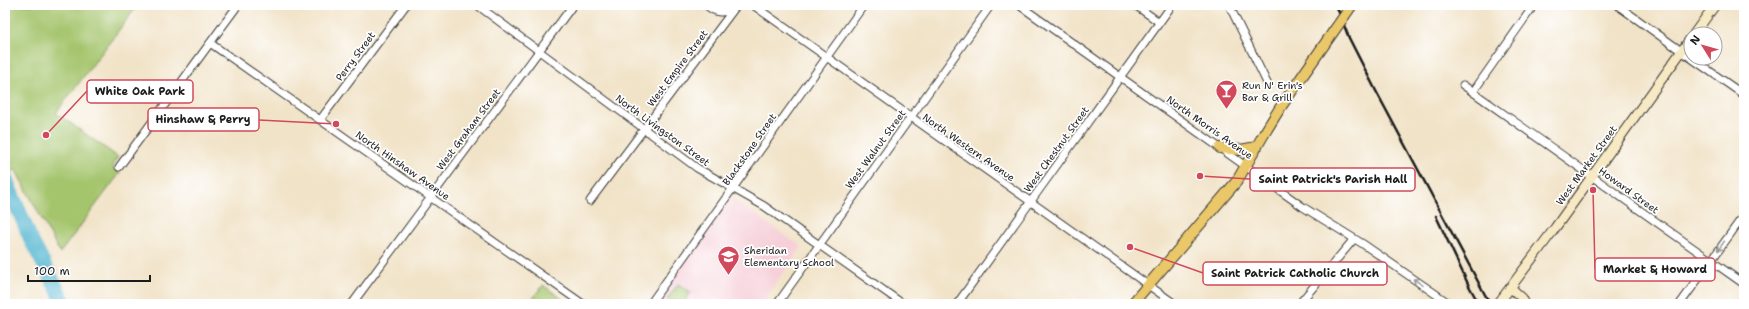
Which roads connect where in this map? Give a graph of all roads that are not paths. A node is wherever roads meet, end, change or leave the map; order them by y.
1 (238, 5) edge
2 (406, 5) edge
3 (477, 5) edge
4 (573, 5) edge
5 (706, 5) edge
6 (753, 5) edge
7 (864, 5) edge
8 (990, 5) edge
9 (1019, 5) edge
10 (1135, 5) edge
11 (1172, 5) edge
12 (1229, 5) edge
13 (1352, 5) edge
14 (1534, 5) edge
15 (1617, 5) edge
16 (1715, 5) edge
17 (737, 6) edge
18 (1159, 22) junction
19 (1700, 26) edge
20 (210, 43) junction
21 (538, 51) junction
22 (1682, 51) joint
23 (826, 58) junction
24 (1702, 66) edge
25 (1120, 77) junction
26 (1268, 85) dead end
27 (1463, 85) dead end
28 (1473, 92) junction
29 (1744, 95) edge
30 (910, 117) junction
31 (320, 120) junction
32 (644, 129) junction
33 (1257, 147) junction
34 (1220, 148) junction
35 (1246, 166) junction
36 (119, 167) dead end
37 (1592, 176) junction
38 (733, 188) junction
39 (431, 196) junction
40 (590, 201) dead end
41 (1030, 202) junction
42 (1744, 215) edge
43 (1354, 239) junction
44 (819, 245) junction
45 (1711, 261) junction
46 (1744, 284) edge
47 (1148, 285) junction
48 (1511, 288) junction
49 (352, 304) edge
50 (583, 304) edge
51 (650, 304) edge
52 (777, 304) edge
53 (903, 304) edge
54 (957, 304) edge
55 (1132, 304) edge
56 (1175, 304) edge
57 (1299, 304) edge
58 (1450, 304) edge
59 (1498, 304) edge
60 (1525, 304) edge
61 (1680, 304) edge

1 - 20 street
2 - 31 street, Perry Street
3 - 21 street, North Livingston Street
4 - 21 street, West Graham Street
5 - 17 street
6 - 23 street, North Western Avenue
7 - 23 street, Blackstone Street
8 - 30 street, West Walnut Street
9 - 25 street, North Morris Avenue
10 - 18 street
11 - 18 street, West Chestnut Street
12 - 26 street
13 - 33 main road, bridge
14 - 28 street
15 - 22 street
16 - 19 street
17 - 32 street, West Empire Street
18 - 25 street, West Chestnut Street
20 - 31 street, North Hinshaw Avenue
20 - 36 street
21 - 32 street, North Livingston Street
21 - 39 street, West Graham Street
22 - 37 street, West Market Street
23 - 30 street, North Western Avenue
23 - 38 street, Blackstone Street
24 - 29 street
25 - 34 street, North Morris Avenue
25 - 41 street, West Chestnut Street
27 - 28 street, Howard Street
28 - 37 street, Howard Street
30 - 41 street, North Western Avenue
30 - 44 street, West Walnut Street
31 - 39 street, North Hinshaw Avenue
32 - 38 street, North Livingston Street
32 - 40 street, West Empire Street
33 - 34 main road
33 - 35 main road
34 - 35 street, North Morris Avenue
35 - 43 street, North Morris Avenue
35 - 47 main road
37 - 45 street, Howard Street
37 - 48 street, West Market Street
38 - 44 street, North Livingston Street
38 - 51 street, Blackstone Street
39 - 49 street, West Graham Street
39 - 50 street, North Hinshaw Avenue
41 - 47 street, North Western Avenue
41 - 54 street, West Chestnut Street
42 -> 45 street
43 - 57 street
58 -> 43 street, North Morris Avenue
44 - 52 street, West Walnut Street
44 - 53 street, North Livingston Street
45 - 46 street, Howard Street
45 - 61 street
47 - 55 main road
47 - 56 street, North Western Avenue
48 - 59 street, West Market Street
48 - 60 street

